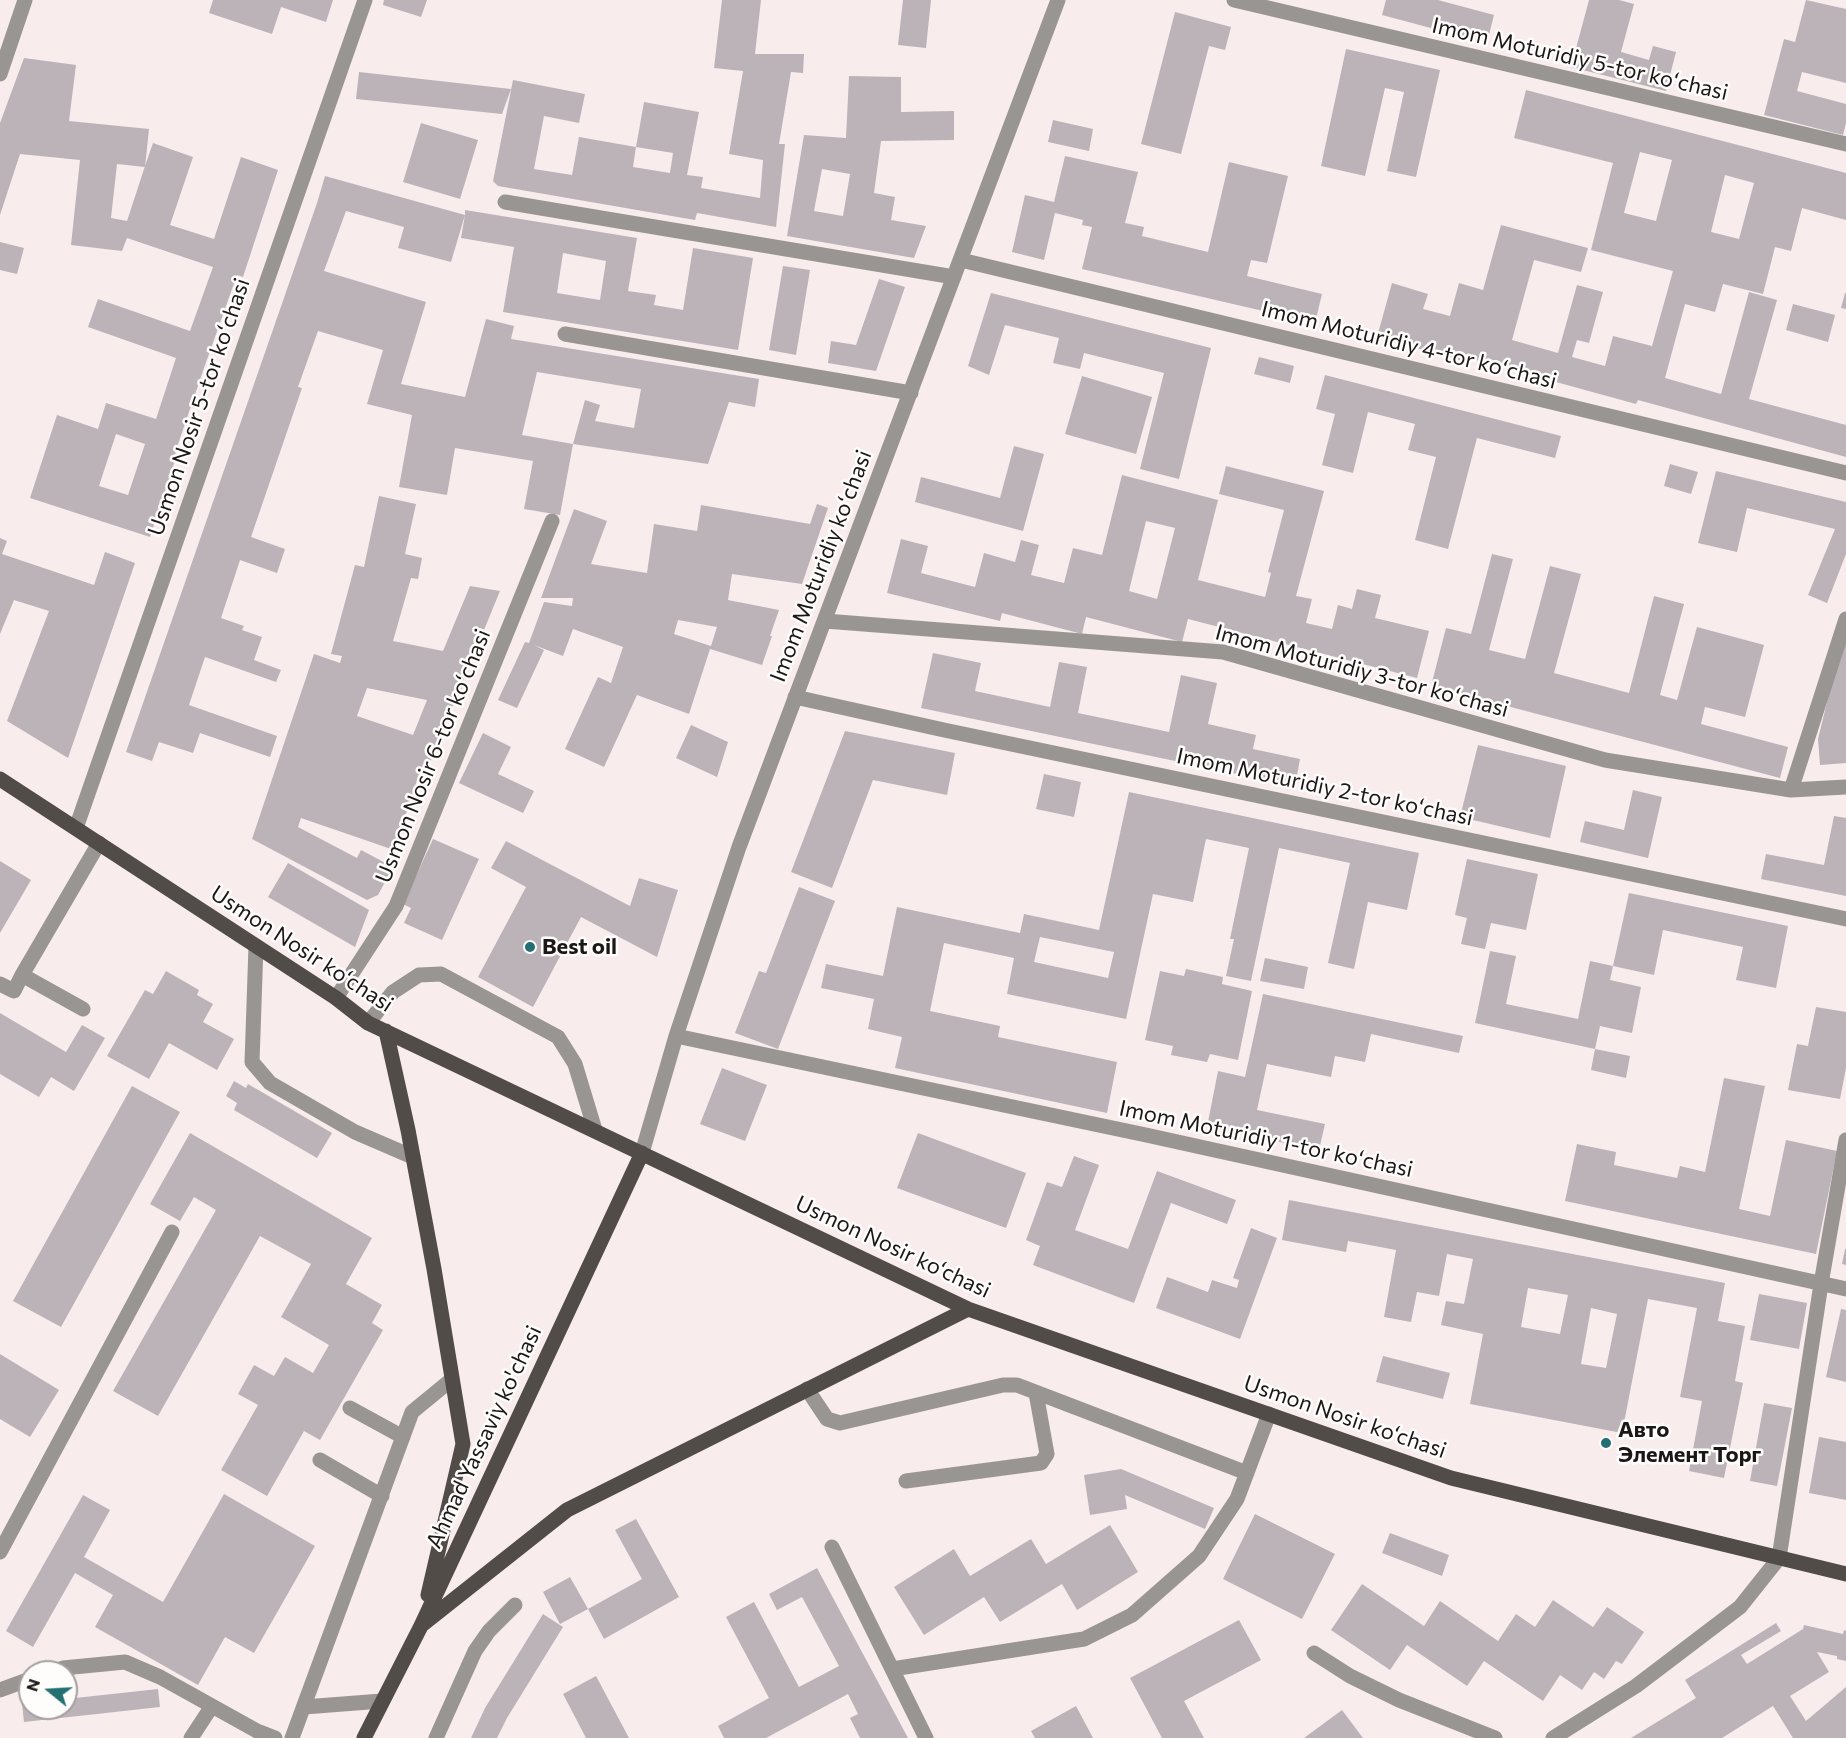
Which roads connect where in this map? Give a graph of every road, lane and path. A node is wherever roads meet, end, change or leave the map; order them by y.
1 (25, 0) edge
2 (365, 0) edge
3 (1058, 0) edge
4 (1234, 0) edge
5 (0, 74) edge
6 (1846, 144) edge
7 (505, 202) dead end
8 (961, 260) junction
9 (954, 278) junction
10 (565, 334) dead end
11 (911, 393) junction
12 (1846, 473) edge
13 (552, 521) dead end
14 (1846, 619) edge
15 (825, 621) junction
16 (795, 697) junction
17 (0, 779) edge
18 (1846, 787) edge
19 (1791, 790) junction
20 (76, 828) junction
21 (99, 843) junction
22 (1846, 919) edge
23 (256, 946) junction
24 (22, 975) junction
25 (0, 984) edge
26 (336, 998) junction
27 (83, 1009) dead end
28 (368, 1023) junction
29 (386, 1031) junction
30 (676, 1036) junction
31 (594, 1130) junction
32 (1846, 1140) edge
33 (642, 1153) junction
34 (413, 1157) junction
35 (172, 1232) dead end
36 (1821, 1284) junction
37 (1846, 1289) edge
38 (968, 1309) junction
39 (451, 1380) junction
40 (807, 1389) junction
41 (1036, 1393) junction
42 (350, 1408) dead end
43 (1269, 1414) junction
44 (403, 1437) junction
45 (320, 1460) dead end
46 (1247, 1473) junction
47 (906, 1481) dead end
48 (382, 1496) junction
49 (832, 1547) dead end
50 (0, 1552) edge
51 (1779, 1558) junction
52 (1846, 1574) edge
53 (516, 1605) dead end
54 (421, 1626) junction
55 (1314, 1653) dead end
56 (78, 1667) edge
57 (892, 1669) junction
58 (18, 1683) edge
59 (0, 1690) edge
60 (382, 1701) junction
61 (212, 1706) junction
62 (304, 1707) junction
63 (191, 1738) edge
64 (274, 1738) edge
65 (292, 1738) edge
66 (364, 1738) edge
67 (436, 1738) edge
68 (926, 1738) edge
69 (1496, 1738) edge
70 (1552, 1738) edge

1 - 5 street
2 - 20 street, Usmon Nosir 5-tor koʻchasi
3 - 8 street, Imom Moturidiy koʻchasi
4 - 6 street, Imom Moturidiy 5-tor koʻchasi
7 - 9 street
8 - 9 street, Imom Moturidiy koʻchasi
8 - 12 street, Imom Moturidiy 4-tor koʻchasi
9 - 11 street, Imom Moturidiy koʻchasi
10 - 11 street
11 - 15 street, Imom Moturidiy koʻchasi
13 - 26 street, Usmon Nosir 6-tor koʻchasi
14 - 19 street
15 - 16 street, Imom Moturidiy koʻchasi
15 - 19 street, Imom Moturidiy 3-tor koʻchasi
16 - 22 street, Imom Moturidiy 2-tor koʻchasi
16 - 30 street, Imom Moturidiy koʻchasi
17 - 20 main road, Usmon Nosir ko‘chasi
18 - 19 street, Imom Moturidiy 3-tor koʻchasi
20 - 21 main road, Usmon Nosir ko‘chasi
21 - 23 main road, Usmon Nosir ko‘chasi
21 - 24 street
23 - 26 main road, Usmon Nosir ko‘chasi
23 - 34 street
24 - 25 street
24 - 27 street
26 - 28 main road, Usmon Nosir ko‘chasi
28 - 29 main road, Usmon Nosir ko‘chasi
28 - 31 street
29 - 31 main road, Usmon Nosir ko‘chasi
29 - 34 main road
30 - 33 street, Imom Moturidiy koʻchasi
30 - 36 street, Imom Moturidiy 1-tor koʻchasi
31 - 33 main road, Usmon Nosir ko‘chasi
32 - 36 street
33 - 38 main road, Usmon Nosir ko‘chasi
33 - 54 main road, Ahmad Yassaviy ko'chasi
34 - 39 main road
35 - 50 street
36 - 37 street, Imom Moturidiy 1-tor koʻchasi
36 - 51 street
38 - 40 main road
38 - 43 main road, Usmon Nosir ko‘chasi
39 - 44 street
39 - 54 main road
40 - 41 street
40 - 54 main road
41 - 46 street
41 - 47 street
42 - 44 street
43 - 46 street
43 - 51 main road, Usmon Nosir ko‘chasi
44 - 48 street
45 - 48 street
46 - 57 street
48 - 62 street
49 - 57 street
51 - 52 main road, Usmon Nosir ko‘chasi
51 - 70 street
53 - 67 street
54 - 60 main road, Ahmad Yassaviy ko'chasi
55 - 69 street
56 - 61 street
57 - 68 street
58 - 59 street
60 - 62 street
60 - 66 main road, Ahmad Yassaviy ko'chasi
61 - 63 street
61 - 64 street
62 - 65 street

